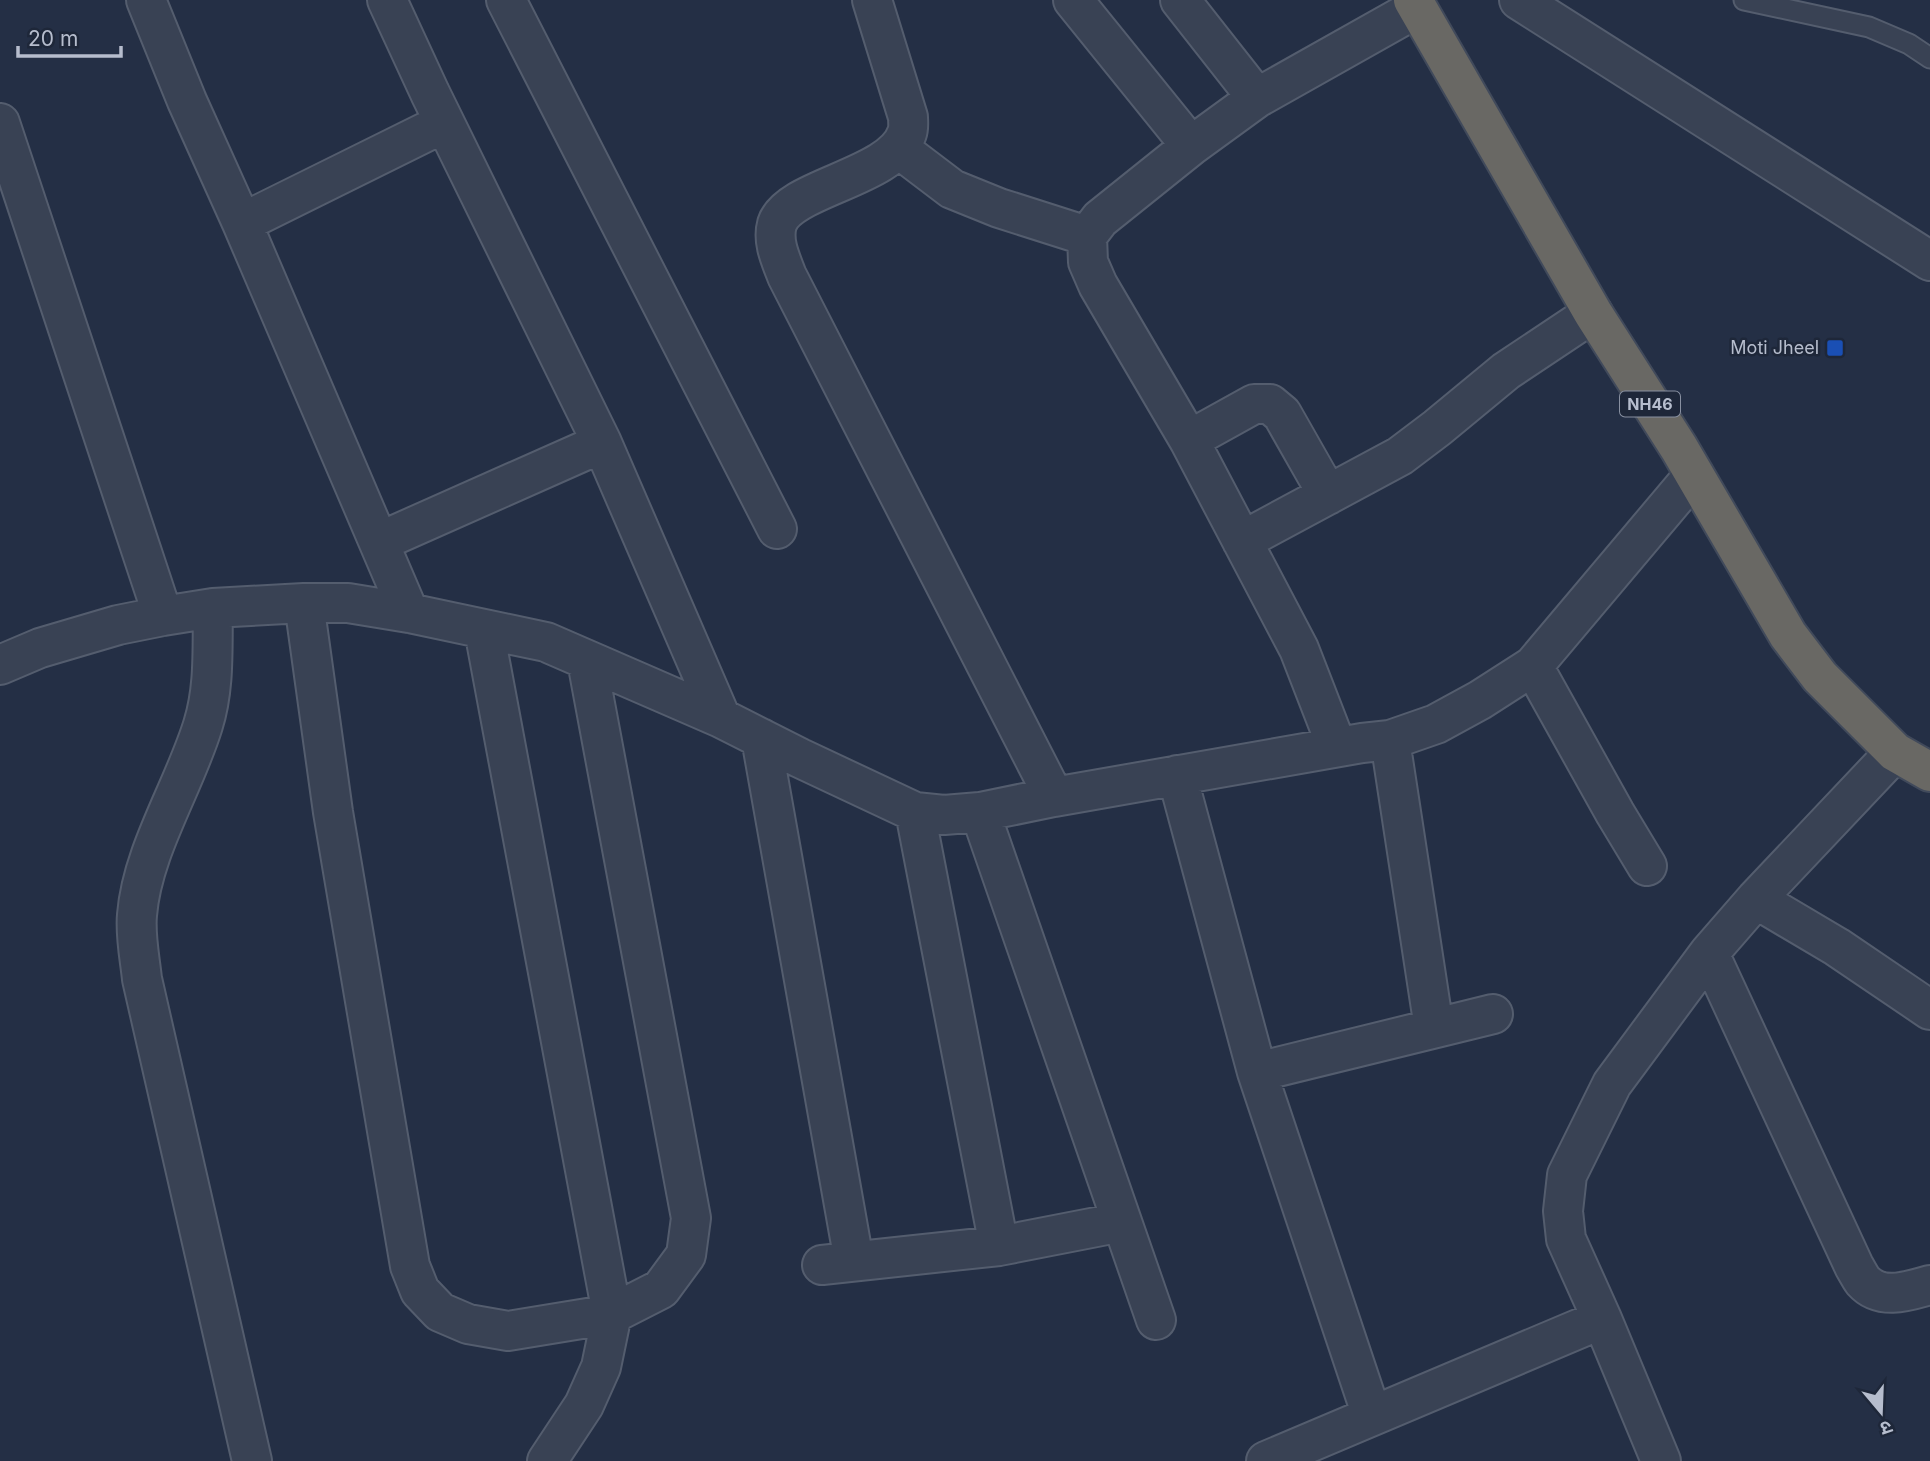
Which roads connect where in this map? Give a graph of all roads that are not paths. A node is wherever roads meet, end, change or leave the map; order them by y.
1 (146, 0) edge
2 (387, 0) edge
3 (506, 0) edge
4 (872, 0) edge
5 (1073, 0) edge
6 (1180, 0) edge
7 (1519, 0) edge
8 (1744, 0) edge
9 (1415, 4) edge
10 (1930, 58) edge
11 (1257, 98) junction
12 (0, 123) edge
13 (444, 124) junction
14 (1191, 146) junction
15 (898, 149) junction
16 (242, 223) junction
17 (1087, 236) junction
18 (1930, 261) edge
19 (1593, 313) junction
20 (1189, 440) junction
21 (602, 443) junction
22 (1694, 475) junction
23 (1328, 495) junction
24 (777, 529) dead end
25 (1242, 541) junction
26 (379, 542) junction
27 (304, 603) junction
28 (213, 608) junction
29 (409, 613) junction
30 (163, 616) junction
31 (484, 630) junction
32 (587, 661) junction
33 (0, 666) edge
34 (1533, 666) junction
35 (722, 718) junction
36 (761, 738) junction
37 (1390, 740) junction
38 (1336, 747) junction
39 (1895, 751) junction
40 (1930, 772) edge
41 (1177, 775) junction
42 (1054, 797) junction
43 (915, 812) junction
44 (980, 812) junction
45 (1647, 866) dead end
46 (1756, 899) junction
47 (1709, 953) junction
48 (1930, 1010) edge
49 (1493, 1014) dead end
50 (1434, 1028) junction
51 (1257, 1072) junction
52 (1122, 1222) junction
53 (999, 1246) junction
54 (1930, 1285) edge
55 (612, 1314) junction
56 (1602, 1319) junction
57 (1156, 1320) dead end
58 (1373, 1416) junction
59 (252, 1461) edge
60 (547, 1461) edge
61 (1266, 1461) edge
62 (1661, 1461) edge

1 - 16 street
2 - 13 street
3 - 24 street
4 - 15 street
5 - 14 street
6 - 11 street
7 - 18 street
8 - 10 lane
9 - 11 street
9 - 19 highway, NH46
11 - 14 street
12 - 30 street
13 - 16 street
13 - 21 street
14 - 17 street
15 - 17 street
15 - 42 street
16 - 26 street
17 - 20 street
19 - 22 highway, NH46
19 - 23 street
20 - 23 street
20 - 25 street
21 - 26 street
21 - 35 street
22 - 34 street
22 - 39 highway, NH46
23 - 25 street
25 - 38 street
26 - 29 street
27 - 28 street
27 - 29 street
27 - 55 street
28 - 30 street
28 - 59 street
29 - 31 street
30 - 33 street
31 - 32 street
31 - 55 street
32 - 35 street
32 - 55 street
34 - 37 street
34 - 45 street
35 - 36 street
36 - 43 street
36 - 53 street
37 - 38 street
37 - 50 street
38 - 41 street
39 - 40 highway, NH46
39 - 46 street
41 - 42 street
41 - 51 street
42 - 44 street
43 - 44 street
43 - 53 street
44 - 52 street
46 - 47 street
46 - 48 street
47 - 54 street
47 - 56 street
49 - 50 street
50 - 51 street
51 - 58 street
52 - 53 street
52 - 57 street
55 - 60 street
56 - 58 street
56 - 62 street
58 - 61 street

